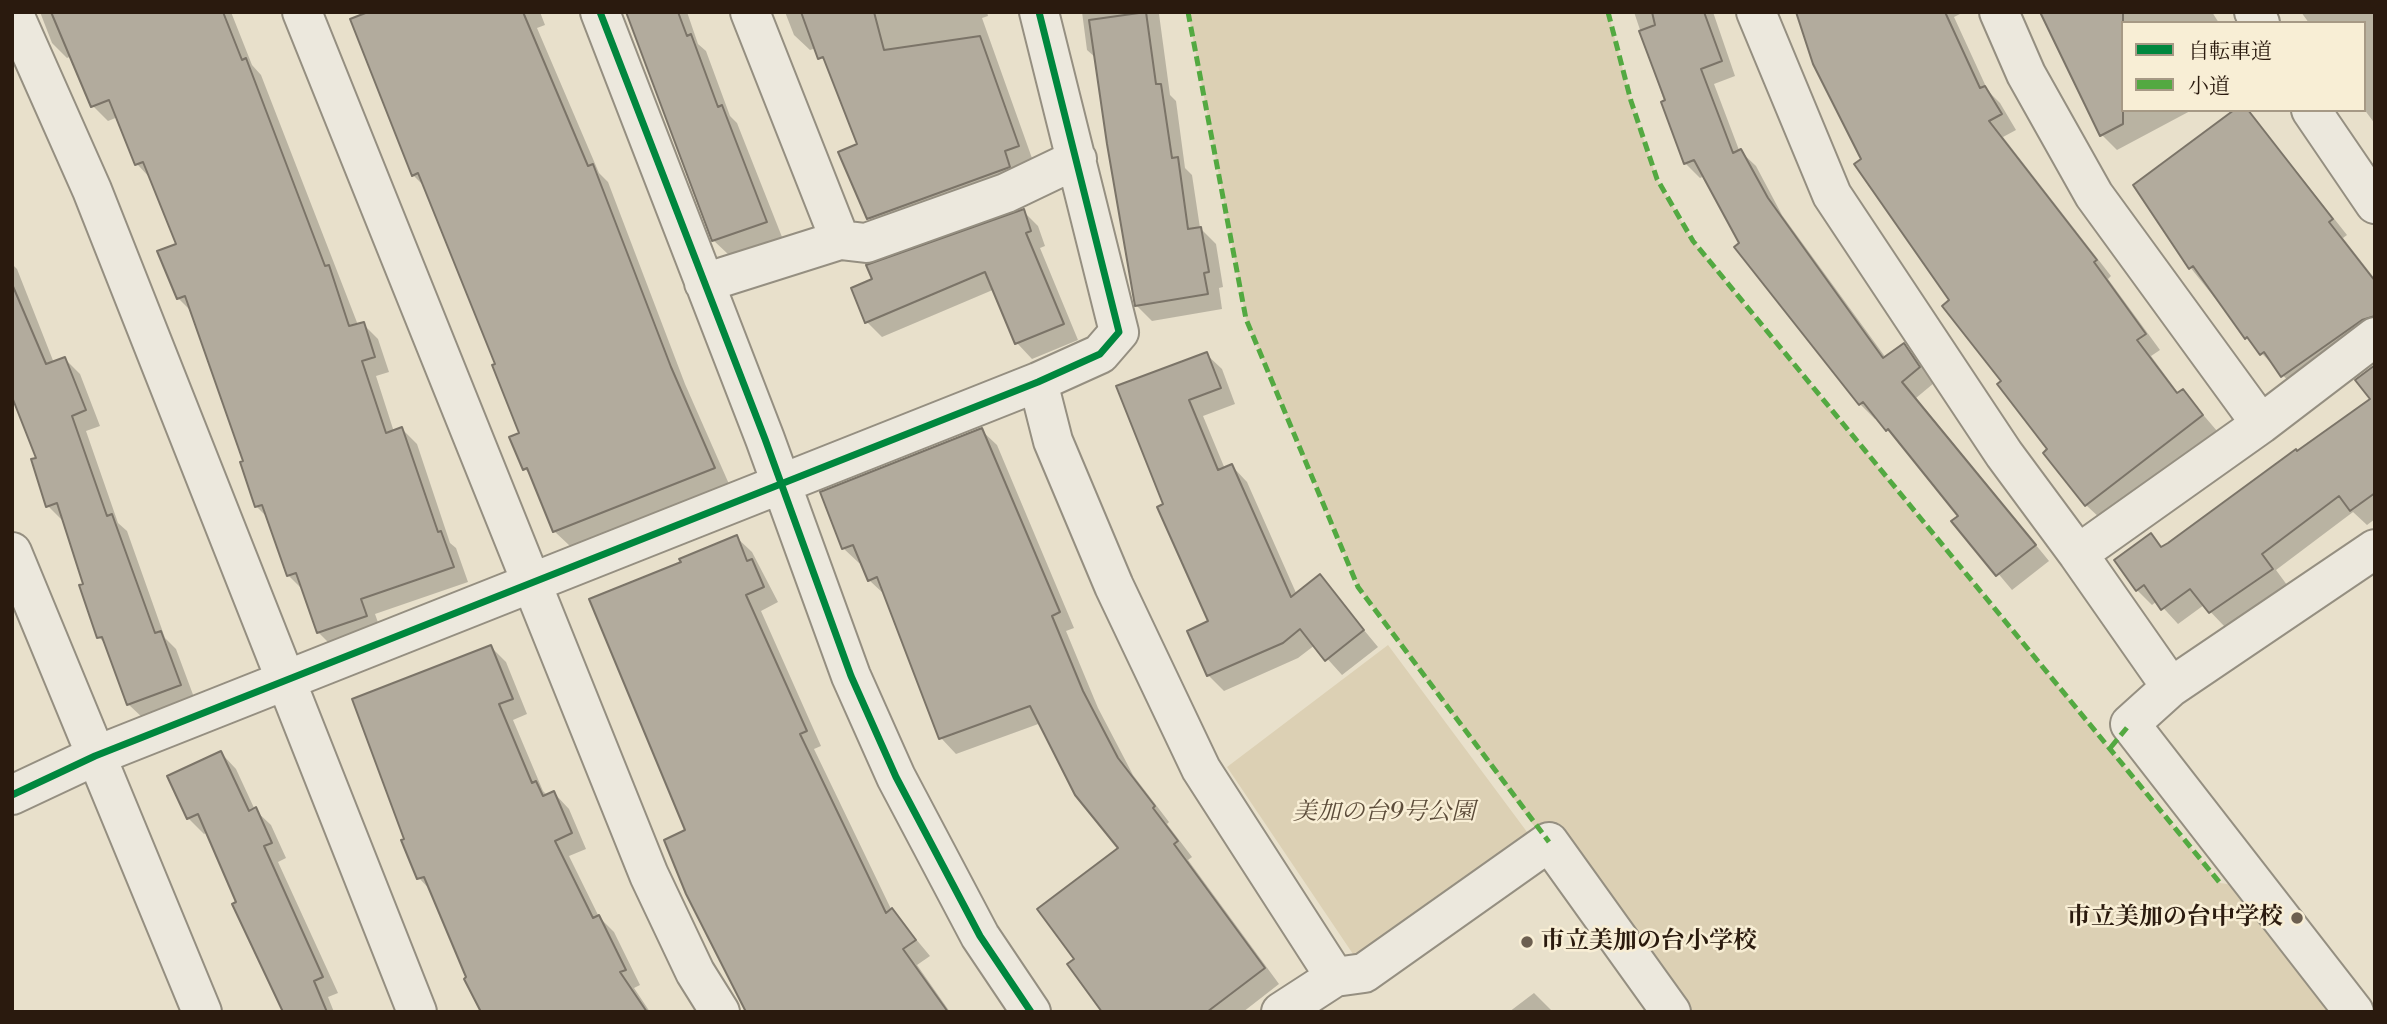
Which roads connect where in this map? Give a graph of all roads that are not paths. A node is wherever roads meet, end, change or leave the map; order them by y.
1 (13, 12) edge
2 (302, 12) edge
3 (600, 12) edge
4 (750, 12) edge
5 (1039, 12) edge
6 (1756, 12) edge
7 (2000, 12) edge
8 (2312, 112) edge
9 (1077, 159) junction
10 (2375, 204) edge
11 (840, 240) junction
12 (704, 283) junction
13 (2375, 337) edge
14 (1038, 382) junction
15 (2261, 424) junction
16 (780, 484) junction
17 (2375, 549) edge
18 (12, 552) edge
19 (2078, 554) junction
20 (531, 584) junction
21 (284, 681) junction
22 (2171, 687) junction
23 (94, 756) junction
24 (12, 795) edge
25 (1335, 977) junction
26 (202, 1012) edge
27 (418, 1012) edge
28 (720, 1012) edge
29 (1031, 1012) edge
30 (1281, 1012) edge
31 (1671, 1012) edge
32 (2354, 1012) edge

1 - 21 street
2 - 20 street
3 - 12 street
4 - 11 street
5 - 9 street
6 - 19 street
7 - 15 street
8 - 10 street
9 - 11 street
9 - 14 street
11 - 12 street
12 - 16 street
13 - 15 street
14 - 16 street
14 - 25 street
15 - 19 street
16 - 20 street
16 - 29 street
17 - 22 street
18 - 23 street
19 - 22 street
20 - 21 street
20 - 28 street
21 - 23 street
21 - 27 street
22 - 32 street
23 - 24 street
23 - 26 street
25 - 30 street
25 - 31 street

